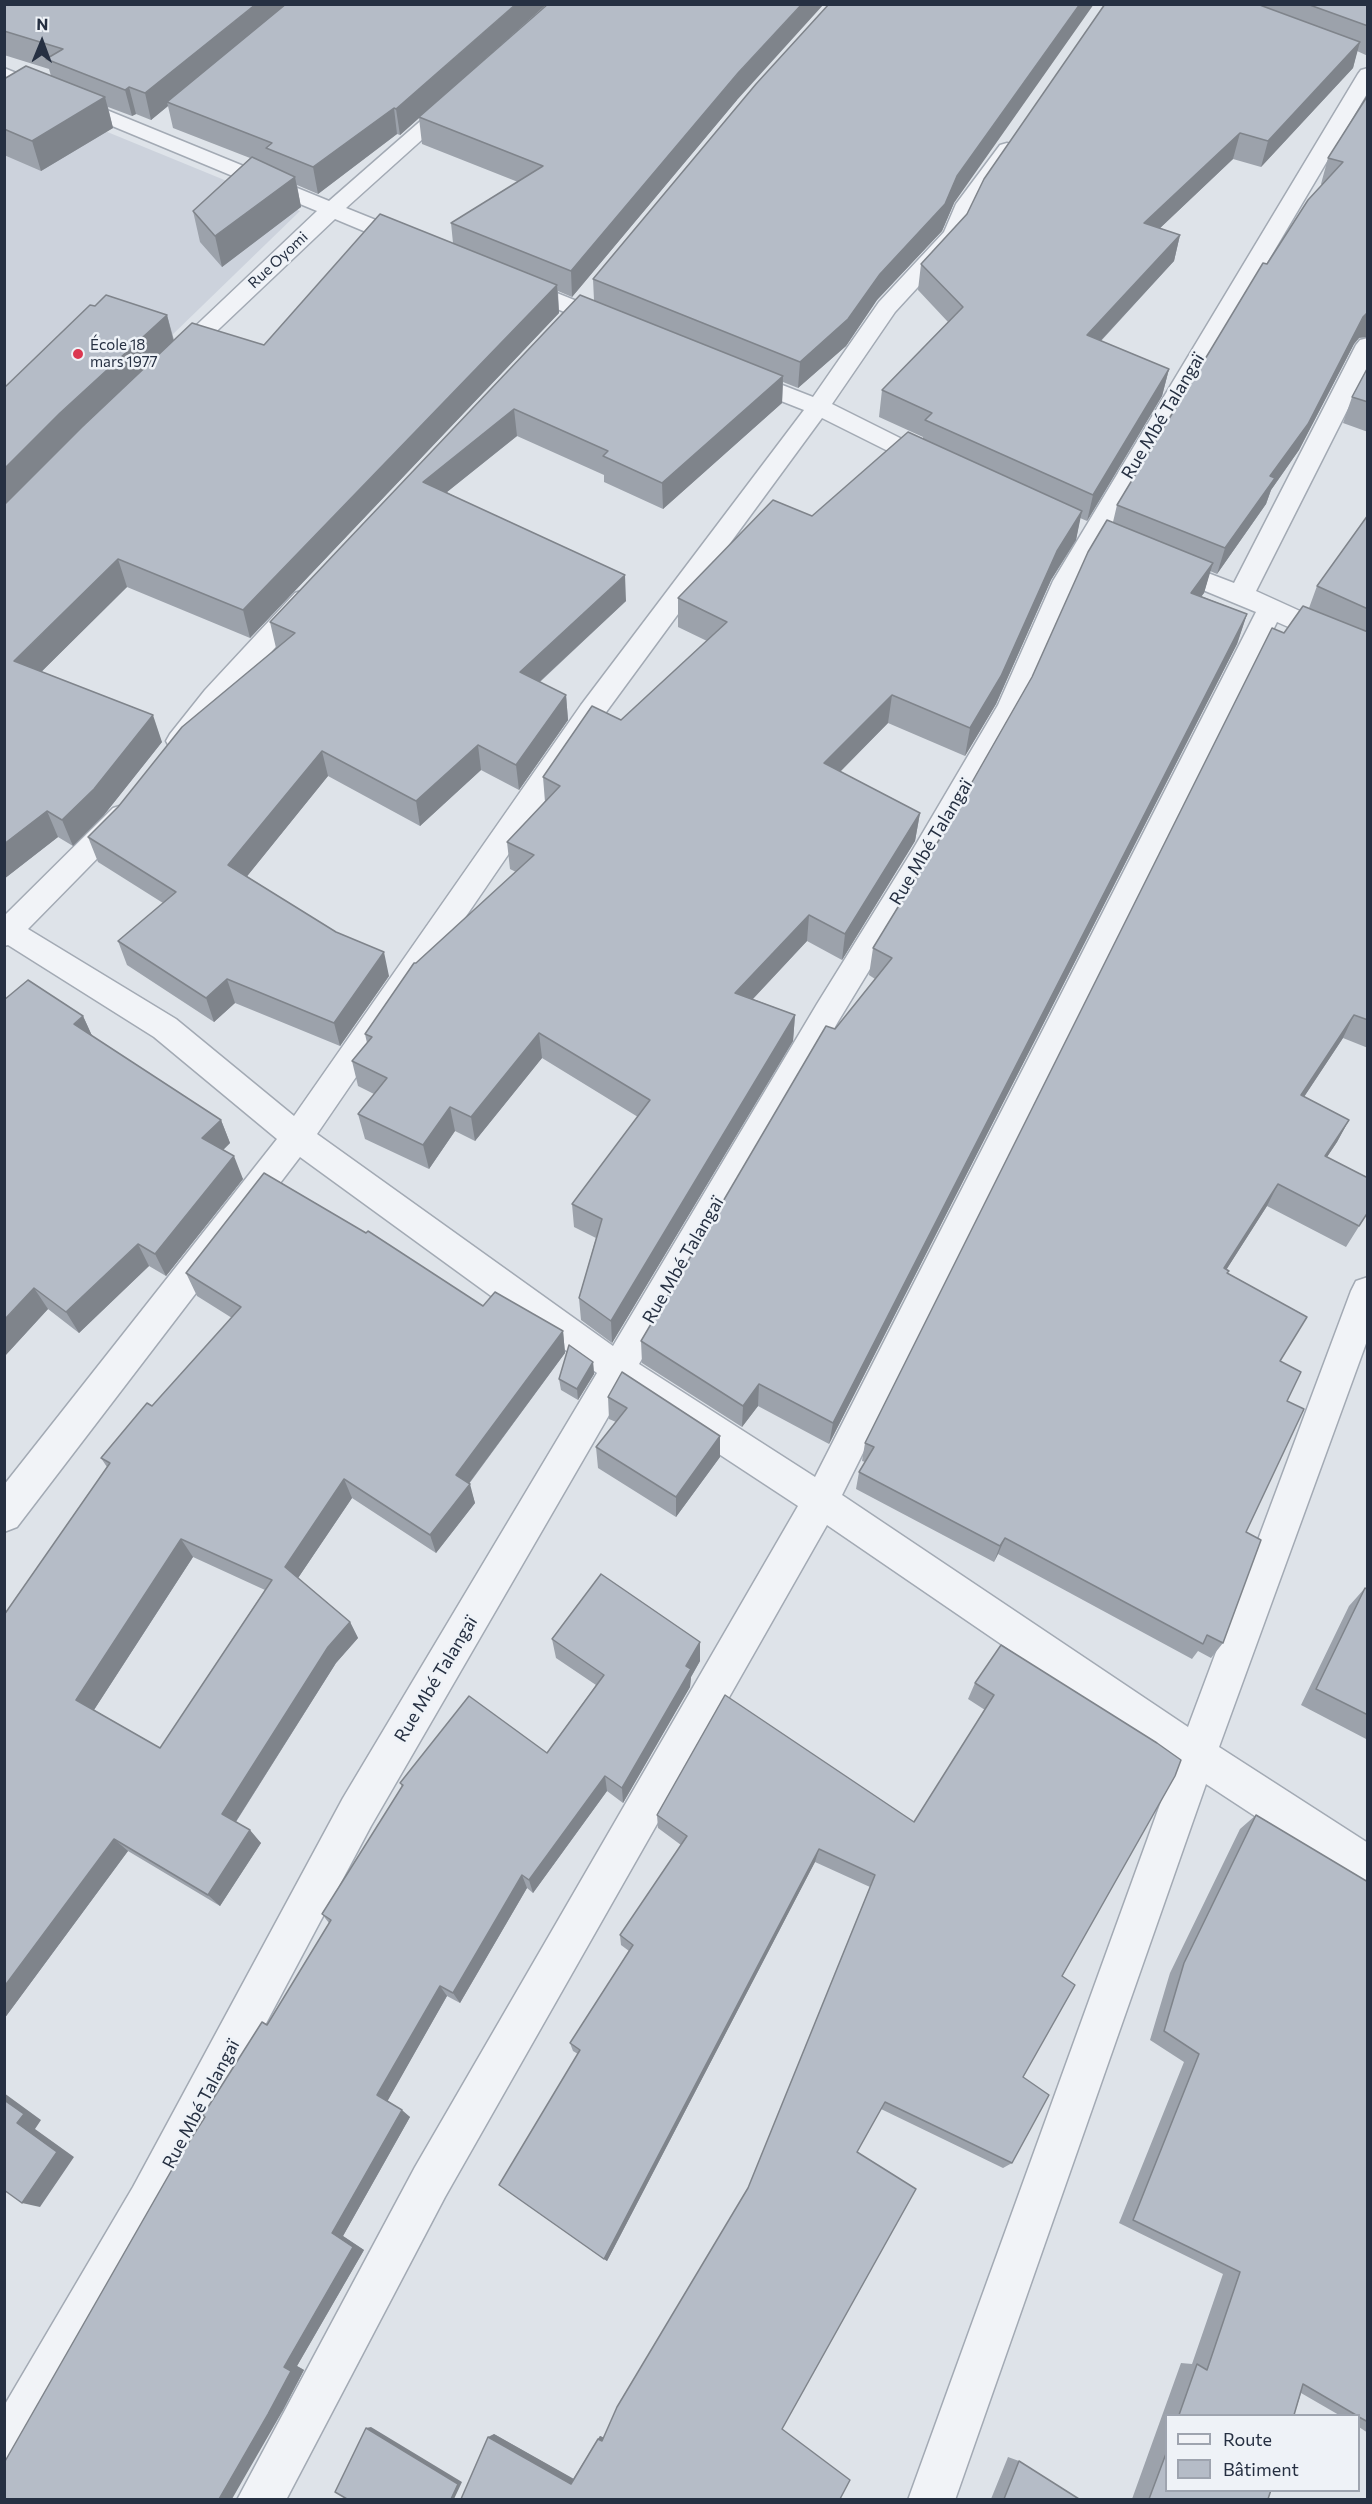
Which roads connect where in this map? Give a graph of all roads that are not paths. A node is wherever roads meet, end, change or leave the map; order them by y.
1 (1364, 66) edge
2 (4, 74) edge
3 (475, 84) edge
4 (1020, 131) edge
5 (331, 210) junction
6 (428, 249) edge
7 (492, 274) edge
8 (629, 330) edge
9 (1368, 345) edge
10 (722, 369) edge
11 (158, 374) edge
12 (818, 407) junction
13 (958, 476) edge
14 (1146, 557) edge
15 (318, 584) edge
16 (1255, 602) junction
17 (1368, 653) edge
18 (165, 761) edge
19 (137, 797) edge
20 (6, 931) edge
21 (297, 1137) junction
22 (1368, 1291) edge
23 (619, 1370) junction
24 (821, 1501) junction
25 (4, 1515) edge
26 (1197, 1755) junction
27 (1368, 1867) edge
28 (4, 2451) edge
29 (260, 2499) edge
30 (931, 2499) edge

1 - 23 street, Rue Mbé Talangaï
2 - 5 street
3 - 5 street, Rue Oyomi
4 - 12 street
5 - 6 street
5 - 11 street, Rue Oyomi
7 - 8 street
9 - 16 street
10 - 12 street
12 - 13 street
12 - 21 street
14 - 16 street
15 - 18 street
16 - 17 street
16 - 24 street
19 - 20 street
20 - 21 street
21 - 23 street
21 - 25 street
22 - 26 street
23 - 24 street
23 - 28 street, Rue Mbé Talangaï
24 - 26 street
24 - 29 street
26 - 27 street
26 - 30 street

